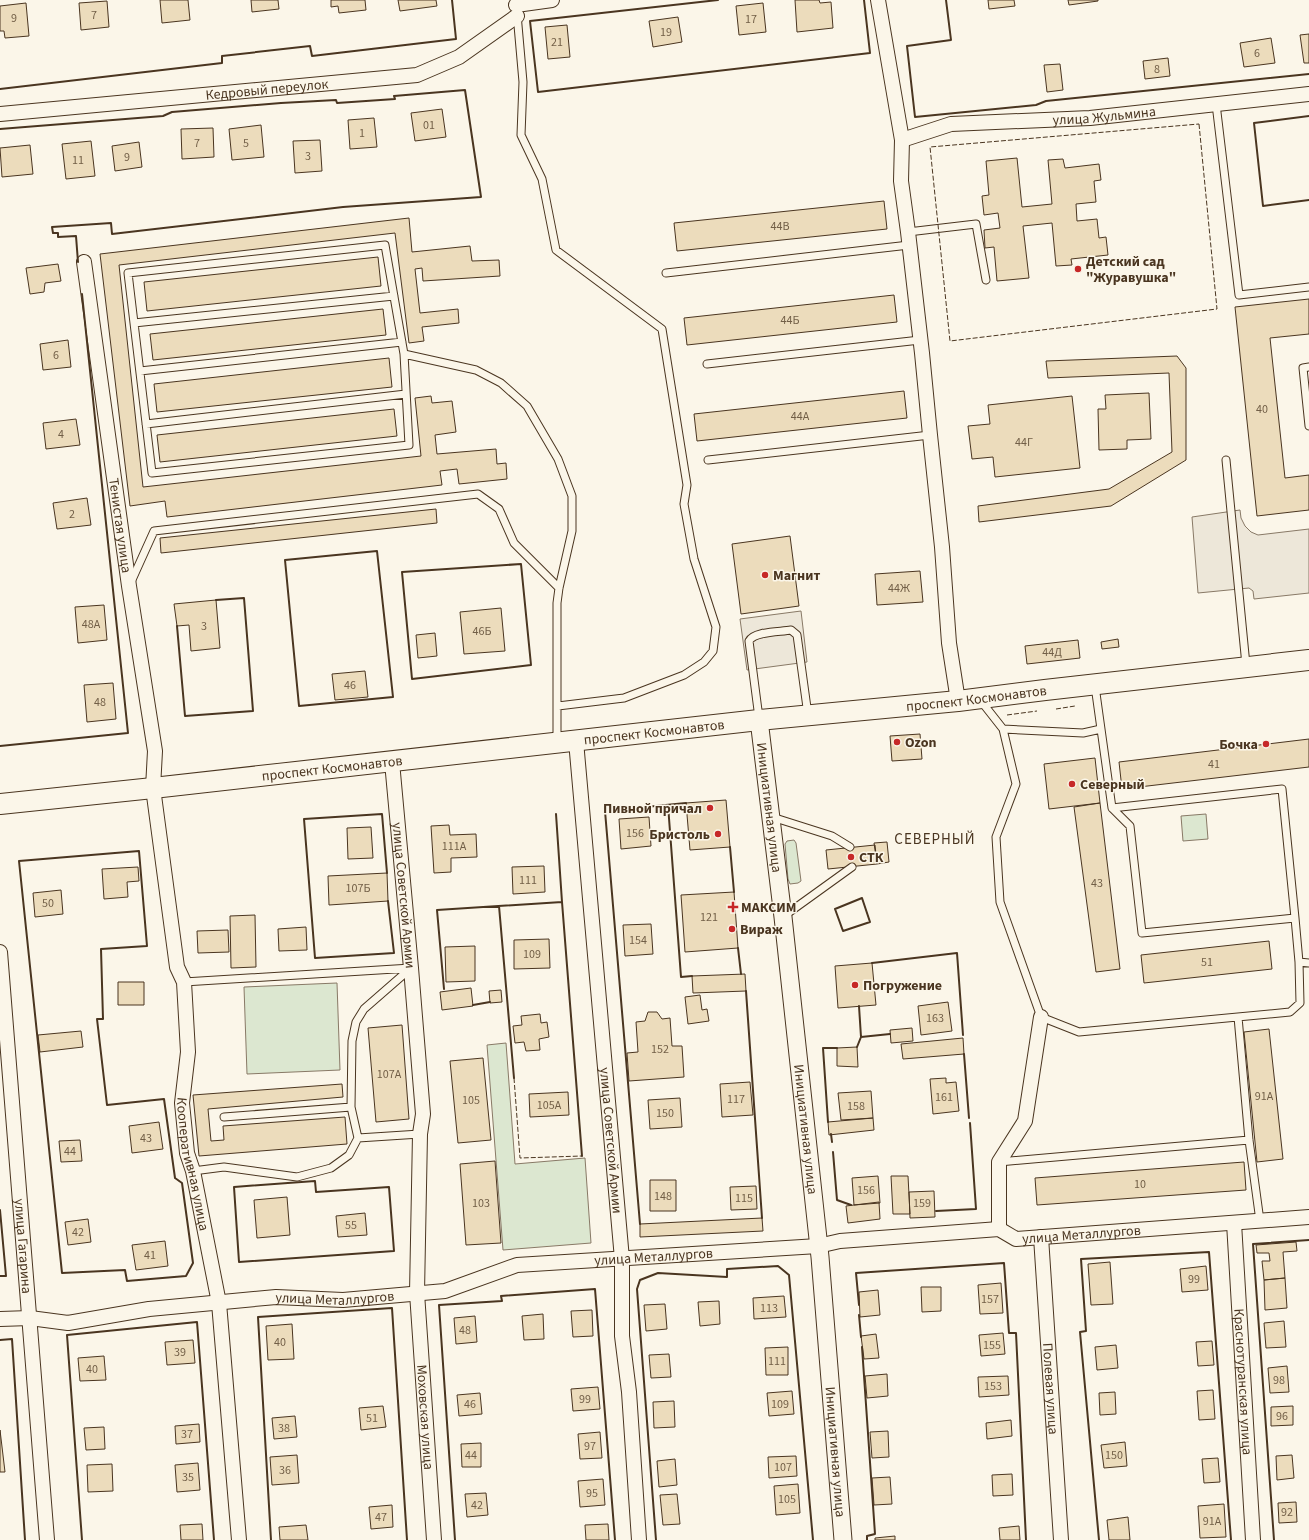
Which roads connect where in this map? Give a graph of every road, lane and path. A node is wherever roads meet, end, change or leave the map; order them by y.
1 (552, 0) edge
2 (878, 0) edge
3 (516, 7) edge
4 (1309, 94) edge
5 (1216, 104) junction
6 (0, 114) edge
7 (902, 140) junction
8 (909, 239) junction
9 (84, 262) dead end
10 (666, 273) dead end
11 (986, 280) dead end
12 (1309, 287) edge
13 (394, 296) junction
14 (134, 323) junction
15 (920, 340) junction
16 (402, 342) junction
17 (404, 354) junction
18 (707, 364) dead end
19 (1309, 367) edge
20 (140, 371) junction
21 (406, 394) junction
22 (146, 424) junction
23 (1309, 426) edge
24 (930, 435) junction
25 (708, 460) dead end
26 (1226, 460) dead end
27 (129, 586) junction
28 (559, 588) junction
29 (1309, 660) edge
30 (1246, 667) junction
31 (1094, 684) junction
32 (978, 698) junction
33 (958, 701) junction
34 (558, 706) junction
35 (808, 715) junction
36 (760, 720) junction
37 (1003, 729) junction
38 (1101, 729) junction
39 (567, 742) junction
40 (392, 762) junction
41 (152, 788) junction
42 (0, 804) edge
43 (1112, 808) junction
44 (771, 817) junction
45 (850, 847) dead end
46 (852, 867) dead end
47 (783, 916) junction
48 (1295, 918) junction
49 (0, 952) edge
50 (1299, 962) junction
51 (1309, 963) edge
52 (411, 968) junction
53 (184, 982) junction
54 (1041, 1017) junction
55 (1238, 1018) junction
56 (351, 1107) junction
57 (224, 1117) dead end
58 (420, 1134) junction
59 (358, 1138) junction
60 (1249, 1140) junction
61 (999, 1162) junction
62 (193, 1171) junction
63 (1309, 1217) edge
64 (1260, 1221) junction
65 (1234, 1223) junction
66 (999, 1229) junction
67 (1041, 1237) junction
68 (818, 1246) junction
69 (622, 1259) junction
70 (417, 1294) junction
71 (219, 1303) junction
72 (30, 1318) junction
73 (0, 1319) edge
74 (47, 1540) edge
75 (239, 1540) edge
76 (434, 1540) edge
77 (640, 1540) edge
78 (843, 1540) edge
79 (1061, 1540) edge
80 (1253, 1540) edge

1 - 3 street
2 - 7 street
3 - 6 street, Кедровый переулок
3 - 34 lane
4 - 5 street, улица Жульмина
5 - 7 street, улица Жульмина
5 - 12 lane
7 - 8 street
8 - 10 lane
8 - 11 lane
8 - 15 street
9 - 27 street, Тенистая улица
13 - 14 lane
13 - 14 lane
13 - 16 lane
14 - 20 lane
15 - 18 lane
15 - 24 street
16 - 17 lane
16 - 20 lane
17 - 21 lane
17 - 28 lane
19 - 23 lane
20 - 22 lane
21 - 22 lane
21 - 22 lane
24 - 25 lane
24 - 33 street
26 - 30 lane
27 - 28 lane
27 - 41 street, Тенистая улица
28 - 34 lane
29 - 30 main road, проспект Космонавтов
30 - 31 main road, проспект Космонавтов
31 - 32 main road, проспект Космонавтов
31 - 38 lane
32 - 33 main road, проспект Космонавтов
32 - 37 lane
33 - 35 main road, проспект Космонавтов
34 - 39 lane
35 - 36 main road, проспект Космонавтов
35 - 36 lane
36 - 39 main road, проспект Космонавтов
36 - 44 street, Инициативная улица
37 - 38 lane
37 - 54 lane
38 - 43 lane
39 - 40 main road, проспект Космонавтов
39 - 69 street, улица Советской Армии
40 - 41 main road, проспект Космонавтов
40 - 52 street, улица Советской Армии
41 - 42 main road, проспект Космонавтов
41 - 53 street, Кооперативная улица
43 - 48 lane
43 - 48 lane
44 - 45 lane
44 - 47 street, Инициативная улица
46 - 47 lane
47 - 68 street, Инициативная улица
48 - 50 lane
49 - 72 street, улица Гагарина
50 - 51 lane
50 - 55 lane
52 - 53 lane
52 - 56 lane
52 - 58 street, улица Советской Армии
53 - 62 street, Кооперативная улица
54 - 55 lane
54 - 61 street
55 - 60 lane
56 - 57 lane
56 - 59 lane
58 - 59 lane
58 - 70 street, улица Советской Армии
59 - 62 lane
60 - 61 lane
60 - 64 lane
61 - 66 street
62 - 71 street, Кооперативная улица
63 - 64 street, улица Металлургов
64 - 65 street, улица Металлургов
65 - 67 street, улица Металлургов
65 - 80 street, Краснотуранская улица
66 - 67 street, улица Металлургов
66 - 68 street, улица Металлургов
67 - 79 street, Полевая улица
68 - 69 street, улица Металлургов
68 - 78 street, Инициативная улица
69 - 70 street, улица Металлургов
69 - 77 street, улица Советской Армии
70 - 71 street, улица Металлургов
70 - 76 street, Моховская улица
71 - 72 street, улица Металлургов
71 - 75 street, Кооперативная улица
72 - 73 street, улица Металлургов
72 - 74 street, улица Гагарина

